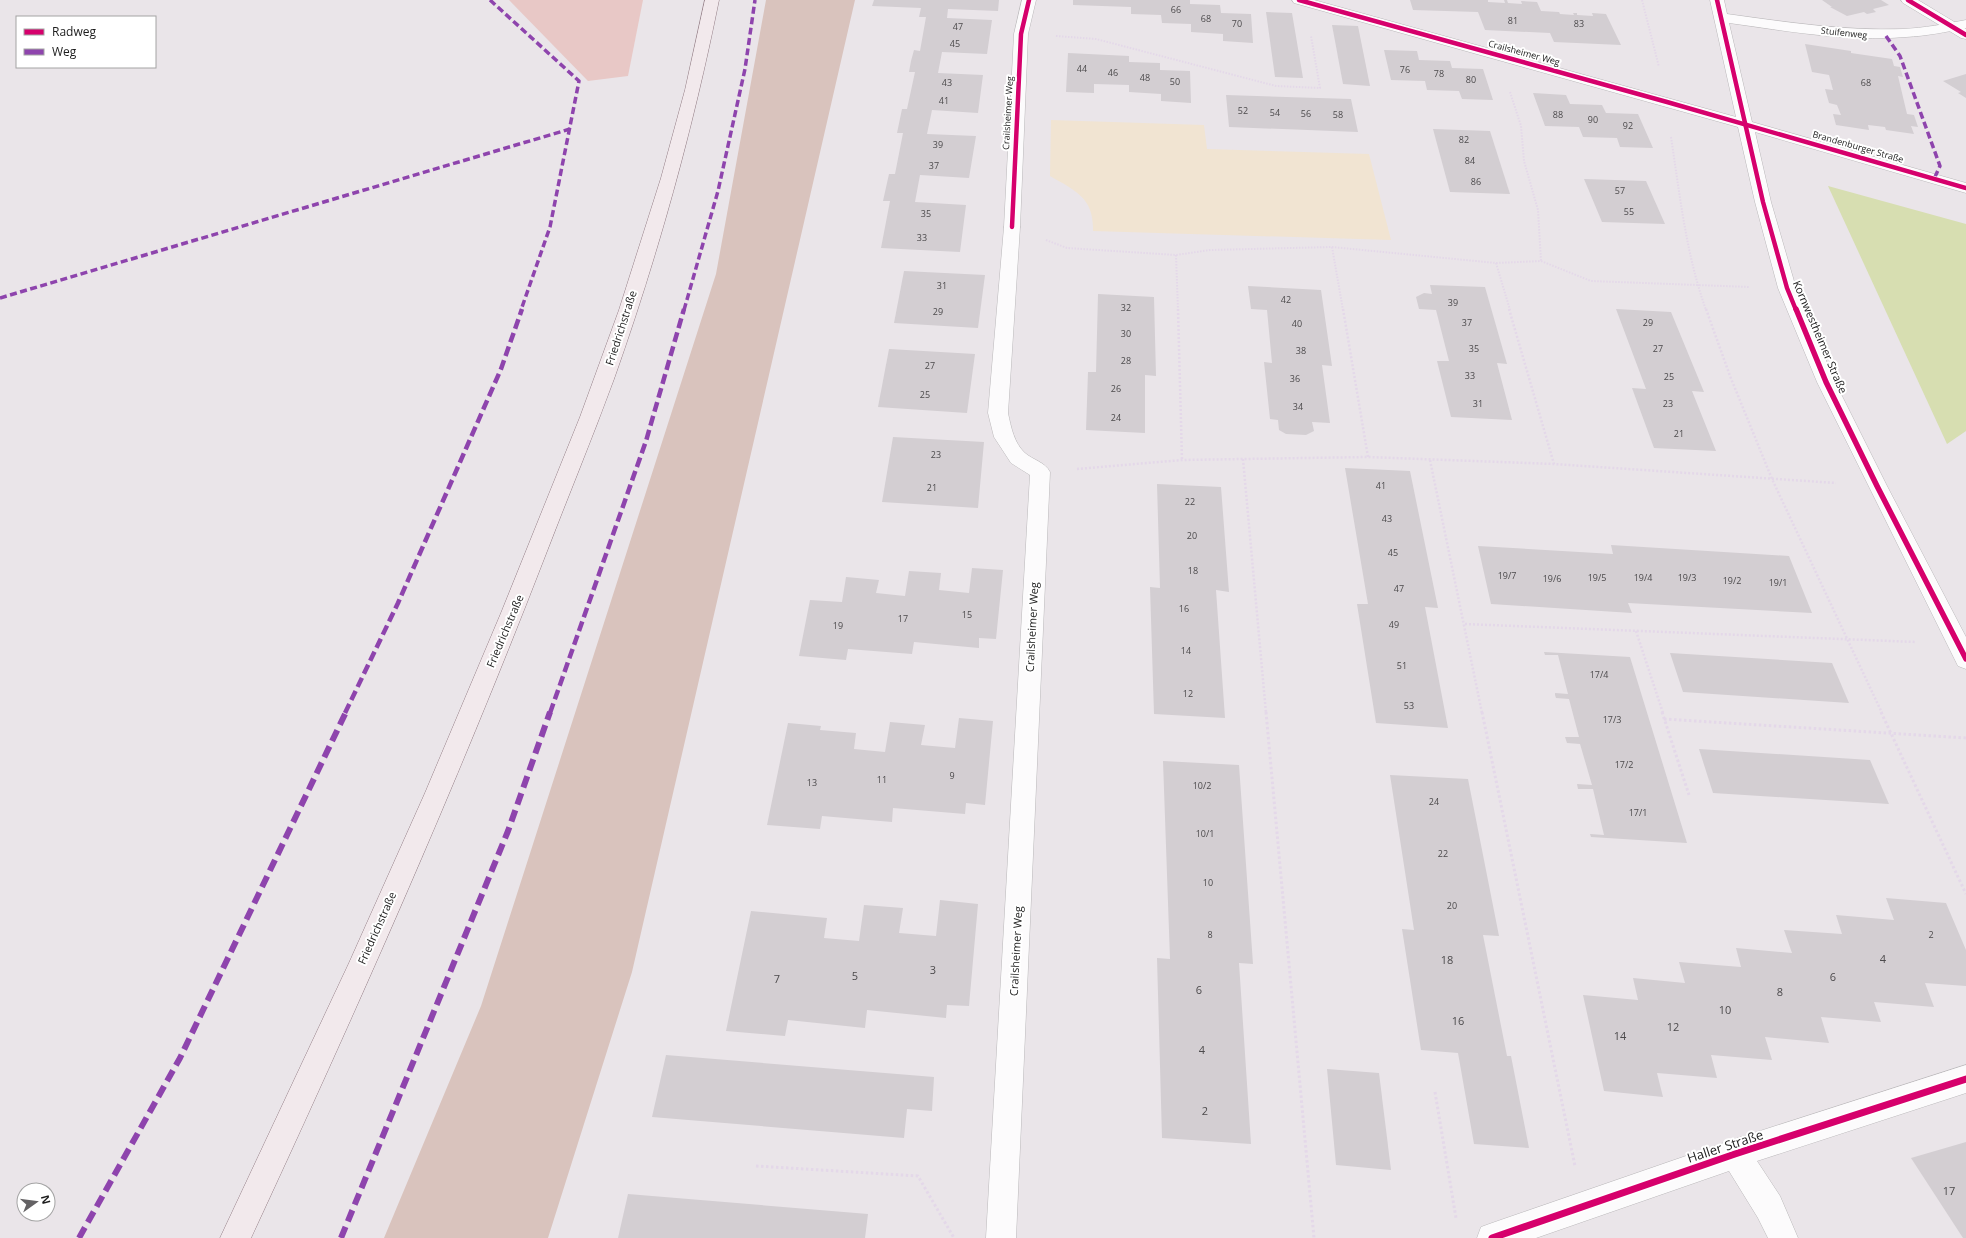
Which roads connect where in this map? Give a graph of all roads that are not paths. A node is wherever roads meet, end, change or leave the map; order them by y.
1 (712, 0) edge
2 (1029, 0) edge
3 (1718, 0) edge
4 (1908, 0) edge
5 (1302, 1) edge
6 (1722, 18) junction
7 (1960, 26) edge
8 (1966, 35) edge
9 (1745, 124) junction
10 (1966, 188) edge
11 (1962, 651) edge
12 (1966, 1079) edge
13 (1735, 1154) junction
14 (235, 1238) edge
15 (1001, 1238) edge
16 (1492, 1238) edge
17 (1783, 1238) edge

1 - 14 main road, Friedrichstraße
2 - 15 street, Crailsheimer Weg
3 - 6 street, Kornwestheimer Straße
4 - 7 street
5 - 9 street, Crailsheimer Weg
6 - 7 street, Stuifenweg
6 - 9 street, Kornwestheimer Straße
7 - 8 street
9 - 10 street, Brandenburger Straße
9 - 11 street, Kornwestheimer Straße
12 - 13 street, Haller Straße
13 - 16 street, Haller Straße
13 - 17 street

